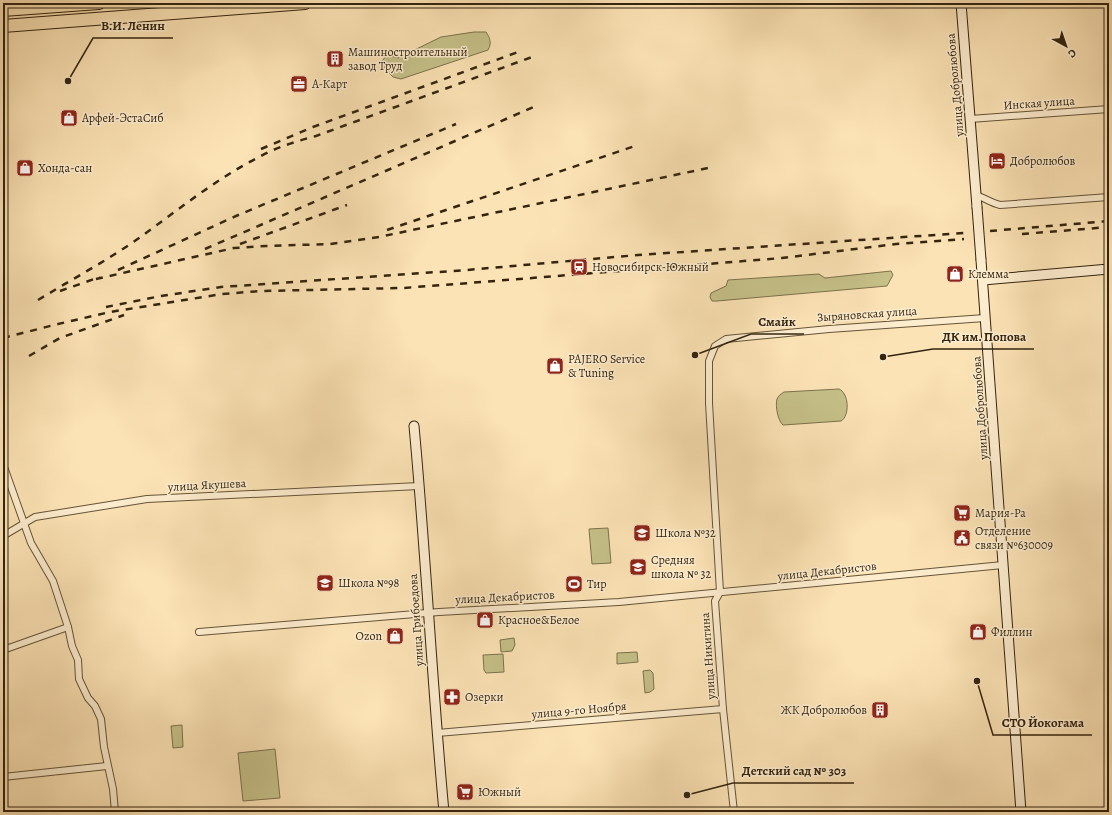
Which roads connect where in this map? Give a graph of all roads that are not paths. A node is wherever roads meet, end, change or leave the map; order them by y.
1 (99, 3) edge
2 (306, 3) edge
3 (961, 3) edge
4 (3, 10) edge
5 (3, 26) edge
6 (1109, 109) edge
7 (970, 119) junction
8 (976, 195) junction
9 (1109, 198) edge
10 (1109, 269) edge
11 (983, 280) junction
12 (985, 318) junction
13 (726, 339) joint
14 (414, 426) dead end
15 (3, 464) edge
16 (419, 486) junction
17 (24, 522) junction
18 (3, 536) edge
19 (1003, 565) junction
20 (720, 592) junction
21 (428, 612) junction
22 (68, 627) junction
23 (199, 632) dead end
24 (3, 650) edge
25 (723, 709) junction
26 (437, 733) junction
27 (107, 766) junction
28 (3, 777) edge
29 (115, 812) edge
30 (444, 812) edge
31 (734, 812) edge
32 (1021, 812) edge

1 - 4 highway
2 - 5 highway
3 - 7 main road, улица Добролюбова
6 - 7 street, Инская улица
7 - 8 main road, улица Добролюбова
8 - 9 street
8 - 11 main road, улица Добролюбова, bridge
10 - 11 main road
11 - 12 main road, улица Добролюбова
12 - 13 street, Зыряновская улица
12 - 19 main road, улица Добролюбова
13 - 20 street, улица Никитина
14 - 16 main road, улица Грибоедова
15 - 17 street
16 - 17 street, улица Якушева
16 - 21 main road, улица Грибоедова
17 - 18 street, улица Якушева
17 - 22 street
19 - 20 street, улица Декабристов
19 - 32 main road, улица Добролюбова
20 - 21 street, улица Декабристов
20 - 25 street, улица Никитина
21 - 23 street, улица Декабристов
21 - 26 main road, улица Грибоедова
22 - 24 street
22 - 27 street
25 - 26 street, улица 9-го Ноября
25 - 31 street, улица Никитина
26 - 30 main road, улица Грибоедова
27 - 28 street
27 - 29 street

